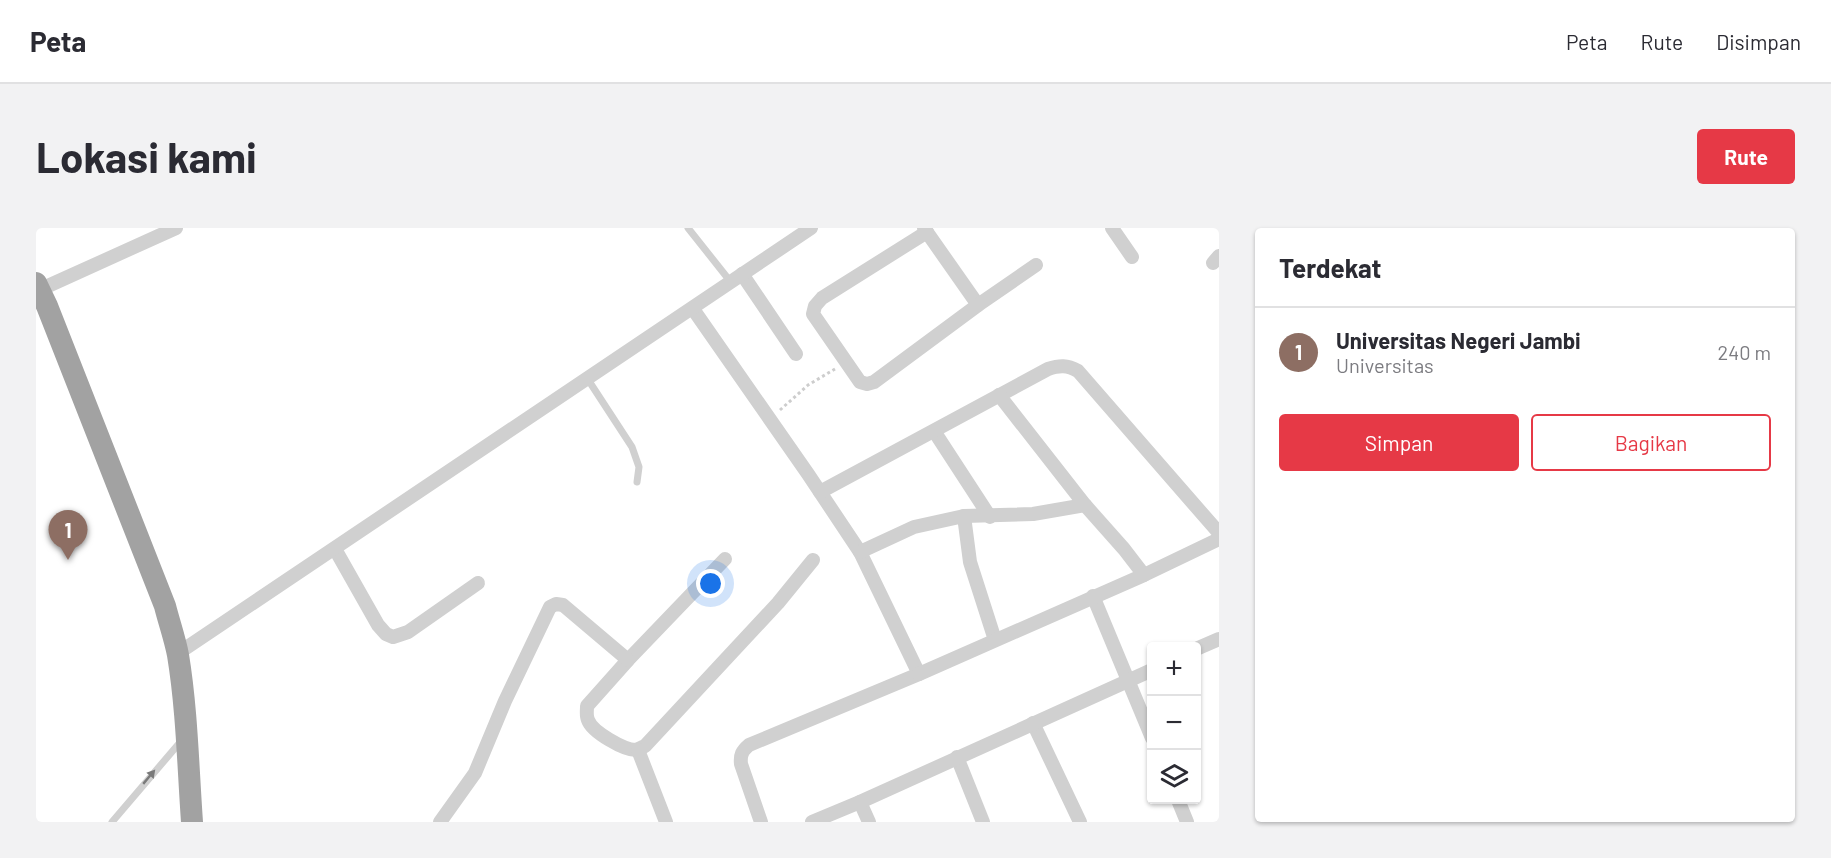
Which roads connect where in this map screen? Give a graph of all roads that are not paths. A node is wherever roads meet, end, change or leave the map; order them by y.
1 (176, 228) edge
2 (688, 228) edge
3 (810, 228) edge
4 (1112, 228) edge
5 (925, 230) edge
6 (1131, 257) dead end
7 (1036, 265) dead end
8 (736, 277) junction
9 (39, 297) edge
10 (978, 304) junction
11 (693, 309) junction
12 (796, 354) dead end
13 (586, 378) junction
14 (999, 395) junction
15 (934, 431) junction
16 (637, 482) dead end
17 (820, 492) junction
18 (1085, 505) junction
19 (964, 516) junction
20 (990, 517) junction
21 (1219, 533) edge
22 (1219, 539) edge
23 (335, 549) junction
24 (860, 552) junction
25 (725, 559) dead end
26 (813, 560) dead end
27 (1144, 575) junction
28 (478, 583) dead end
29 (1093, 596) junction
30 (1219, 639) edge
31 (995, 640) junction
32 (1201, 647) edge
33 (177, 654) junction
34 (628, 660) junction
35 (1147, 672) edge
36 (919, 674) junction
37 (1128, 681) junction
38 (1033, 723) junction
39 (1147, 726) edge
40 (188, 734) junction
41 (638, 750) junction
42 (957, 757) junction
43 (860, 802) junction
44 (1180, 804) edge
45 (112, 822) edge
46 (192, 822) edge
47 (440, 822) edge
48 (666, 822) edge
49 (761, 822) edge
50 (812, 822) edge
51 (869, 822) edge
52 (983, 822) edge
53 (1080, 822) edge
54 (1187, 822) edge

1 - 9 street
2 - 8 lane
3 - 8 street
4 - 6 street
5 - 10 street
5 - 10 street
7 - 10 street
8 - 11 street
8 - 12 street
9 - 33 highway
11 - 13 street
11 - 17 street
13 - 16 lane
13 - 23 street
14 - 15 street
14 - 18 street
14 - 21 street
15 - 17 street
15 - 20 street
17 - 24 street
18 - 20 street
18 - 27 street
19 - 20 street
19 - 24 street
19 - 31 street
22 - 27 street
23 - 28 street
23 - 33 street
24 - 36 street
25 - 34 street
26 - 41 street
27 - 29 street
29 - 31 street
29 - 37 street
30 - 32 street
31 - 36 street
33 - 40 highway
34 - 41 street
34 - 47 street
35 - 37 street
36 - 49 street
37 - 38 street
37 - 39 street
38 - 42 street
38 - 53 street
45 -> 40 lane
40 - 46 highway
41 - 48 street
42 - 43 street
42 - 52 street
43 - 50 street
43 - 51 street
44 - 54 street

